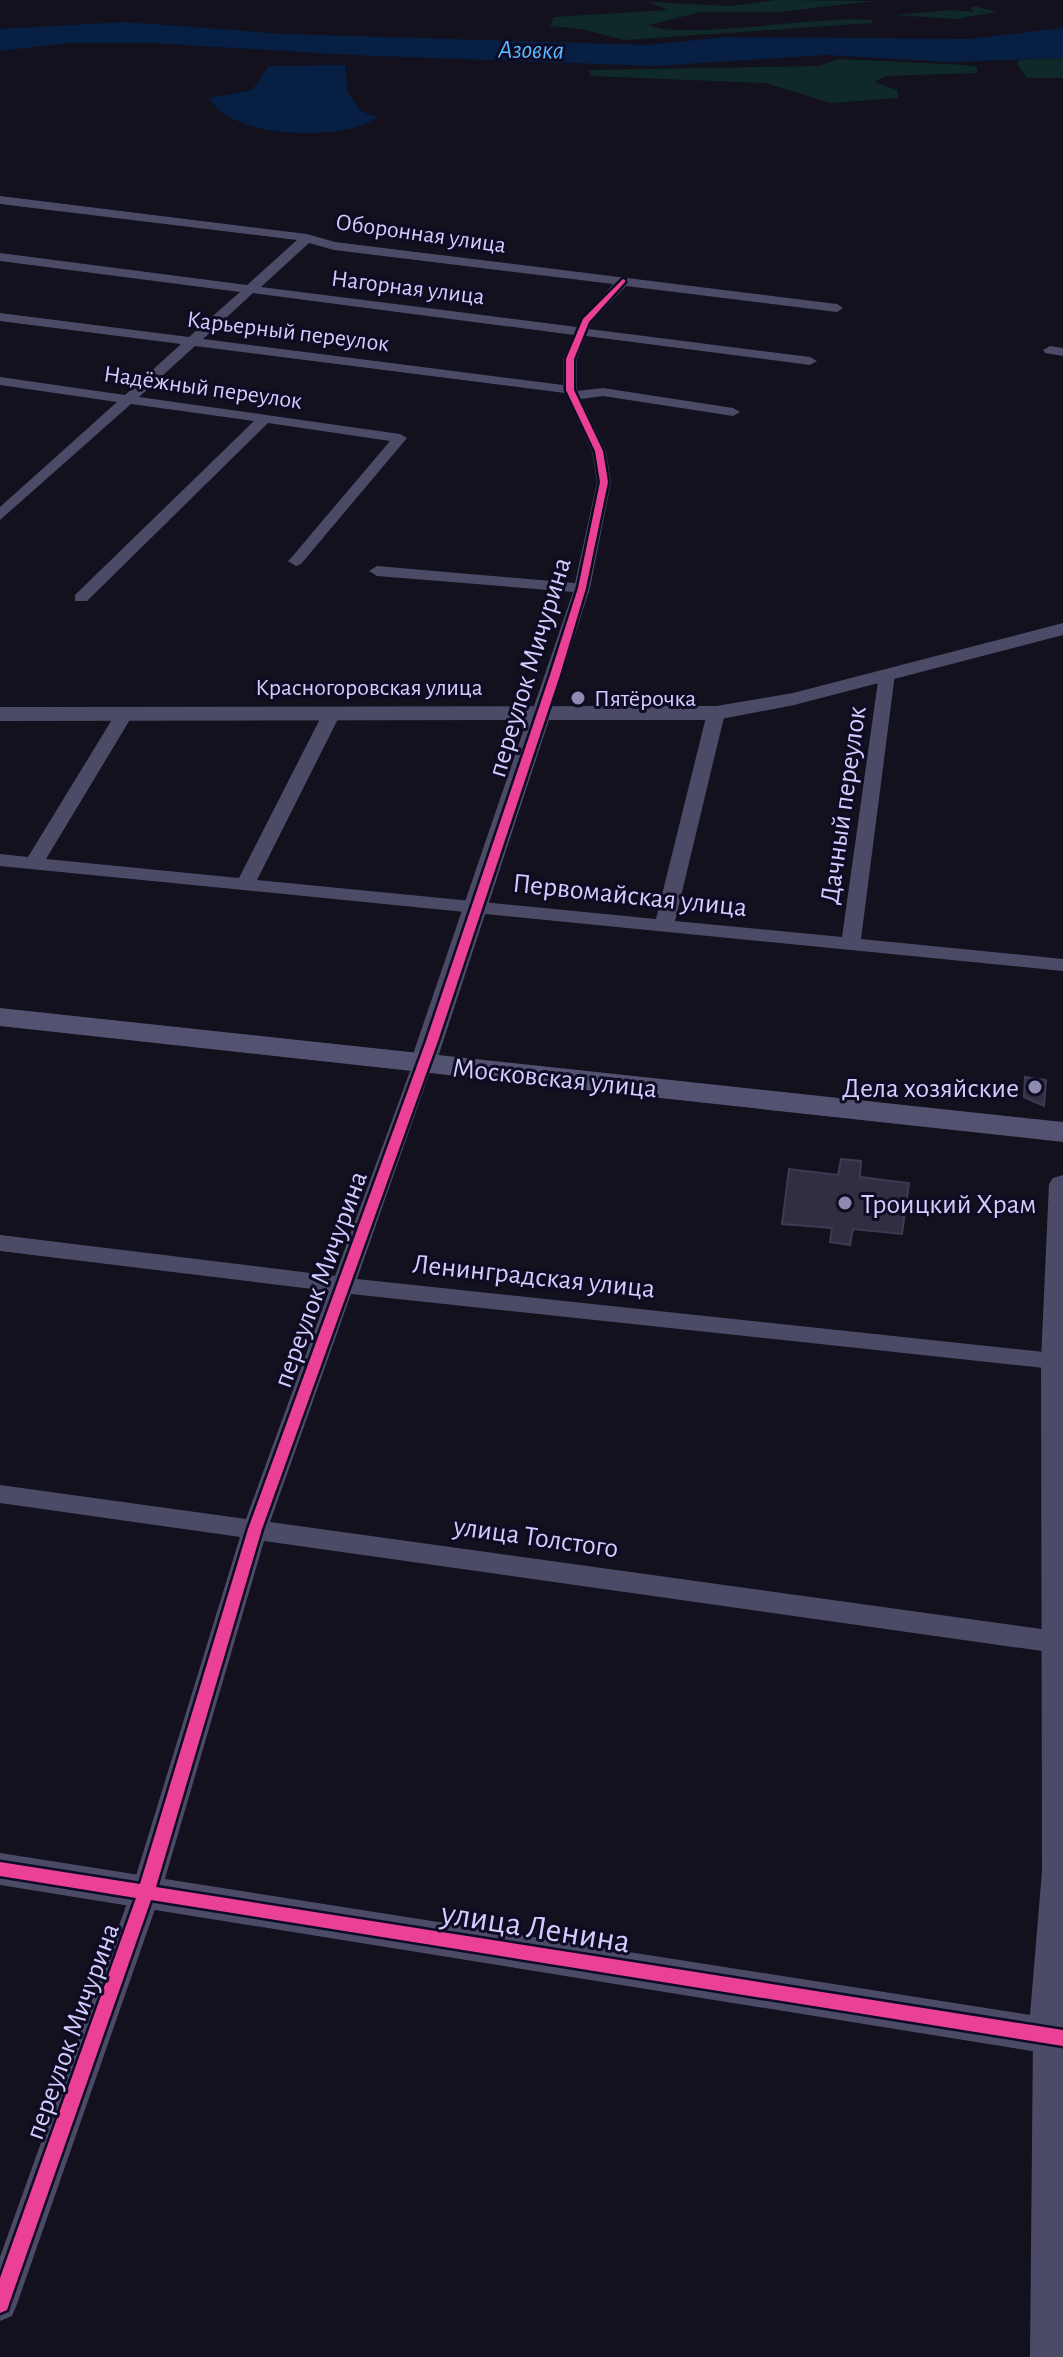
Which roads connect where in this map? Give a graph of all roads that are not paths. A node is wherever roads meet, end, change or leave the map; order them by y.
1 (0, 200) edge
2 (307, 238) junction
3 (0, 257) edge
4 (623, 281) junction
5 (251, 290) junction
6 (837, 308) dead end
7 (0, 317) edge
8 (581, 331) junction
9 (189, 341) junction
10 (810, 361) dead end
11 (1, 382) edge
12 (571, 393) junction
13 (127, 399) junction
14 (733, 412) dead end
15 (264, 419) junction
16 (0, 515) edge
17 (296, 561) dead end
18 (377, 571) dead end
19 (582, 588) junction
20 (81, 598) dead end
21 (1063, 629) edge
22 (887, 674) junction
23 (541, 712) junction
24 (125, 713) junction
25 (332, 713) junction
26 (716, 713) junction
27 (0, 714) edge
28 (0, 860) edge
29 (34, 863) junction
30 (245, 885) junction
31 (477, 907) junction
32 (664, 927) junction
33 (851, 944) junction
34 (1063, 965) edge
35 (0, 1017) edge
36 (423, 1063) junction
37 (1063, 1133) edge
38 (1063, 1184) edge
39 (0, 1243) edge
40 (341, 1285) junction
41 (1060, 1361) edge
42 (0, 1494) edge
43 (255, 1529) junction
44 (1060, 1643) edge
45 (1061, 1859) edge
46 (0, 1869) edge
47 (146, 1892) junction
48 (1055, 2037) edge
49 (0, 2304) edge
50 (1047, 2357) edge

1 - 2 street, Оборонная улица
2 - 4 street, Оборонная улица
2 - 5 street
3 - 5 street, Нагорная улица
4 - 6 street, Оборонная улица
4 - 8 street
5 - 8 street, Нагорная улица
5 - 9 street
7 - 9 street, Карьерный переулок
8 - 10 street, Нагорная улица
8 - 12 street
9 - 12 street, Карьерный переулок
9 - 13 street
11 - 13 street, Надёжный переулок
12 - 14 street, Карьерный переулок
12 - 19 street, переулок Мичурина
13 - 15 street, Надёжный переулок
13 - 16 street
15 - 17 street, Надёжный переулок
15 - 20 street
18 - 19 street
19 - 23 street, переулок Мичурина
21 - 22 street, Красногоровская улица
22 - 26 street, Красногоровская улица
22 - 33 street, Дачный переулок
23 - 25 street, Красногоровская улица
23 - 26 street, Красногоровская улица
23 - 31 street, переулок Мичурина
24 - 25 street, Красногоровская улица
24 - 27 street, Красногоровская улица
24 - 29 street
25 - 30 street
26 - 32 street
28 - 29 street, Первомайская улица
29 - 30 street, Первомайская улица
30 - 31 street, Первомайская улица
31 - 32 street, Первомайская улица
31 - 36 street, переулок Мичурина
32 - 33 street, Первомайская улица
33 - 34 street, Первомайская улица
35 - 36 main road, Московская улица
36 - 37 main road, Московская улица
36 - 40 street, переулок Мичурина
38 - 41 street
39 - 40 street, Ленинградская улица
40 - 41 street, Ленинградская улица
40 - 43 street, переулок Мичурина
41 - 44 street
42 - 43 street, улица Толстого
43 - 44 street, улица Толстого
43 - 47 street, переулок Мичурина
44 - 45 street
45 - 48 street
46 - 47 street, улица Ленина
47 - 48 street, улица Ленина
47 - 49 street, переулок Мичурина
48 - 50 street

